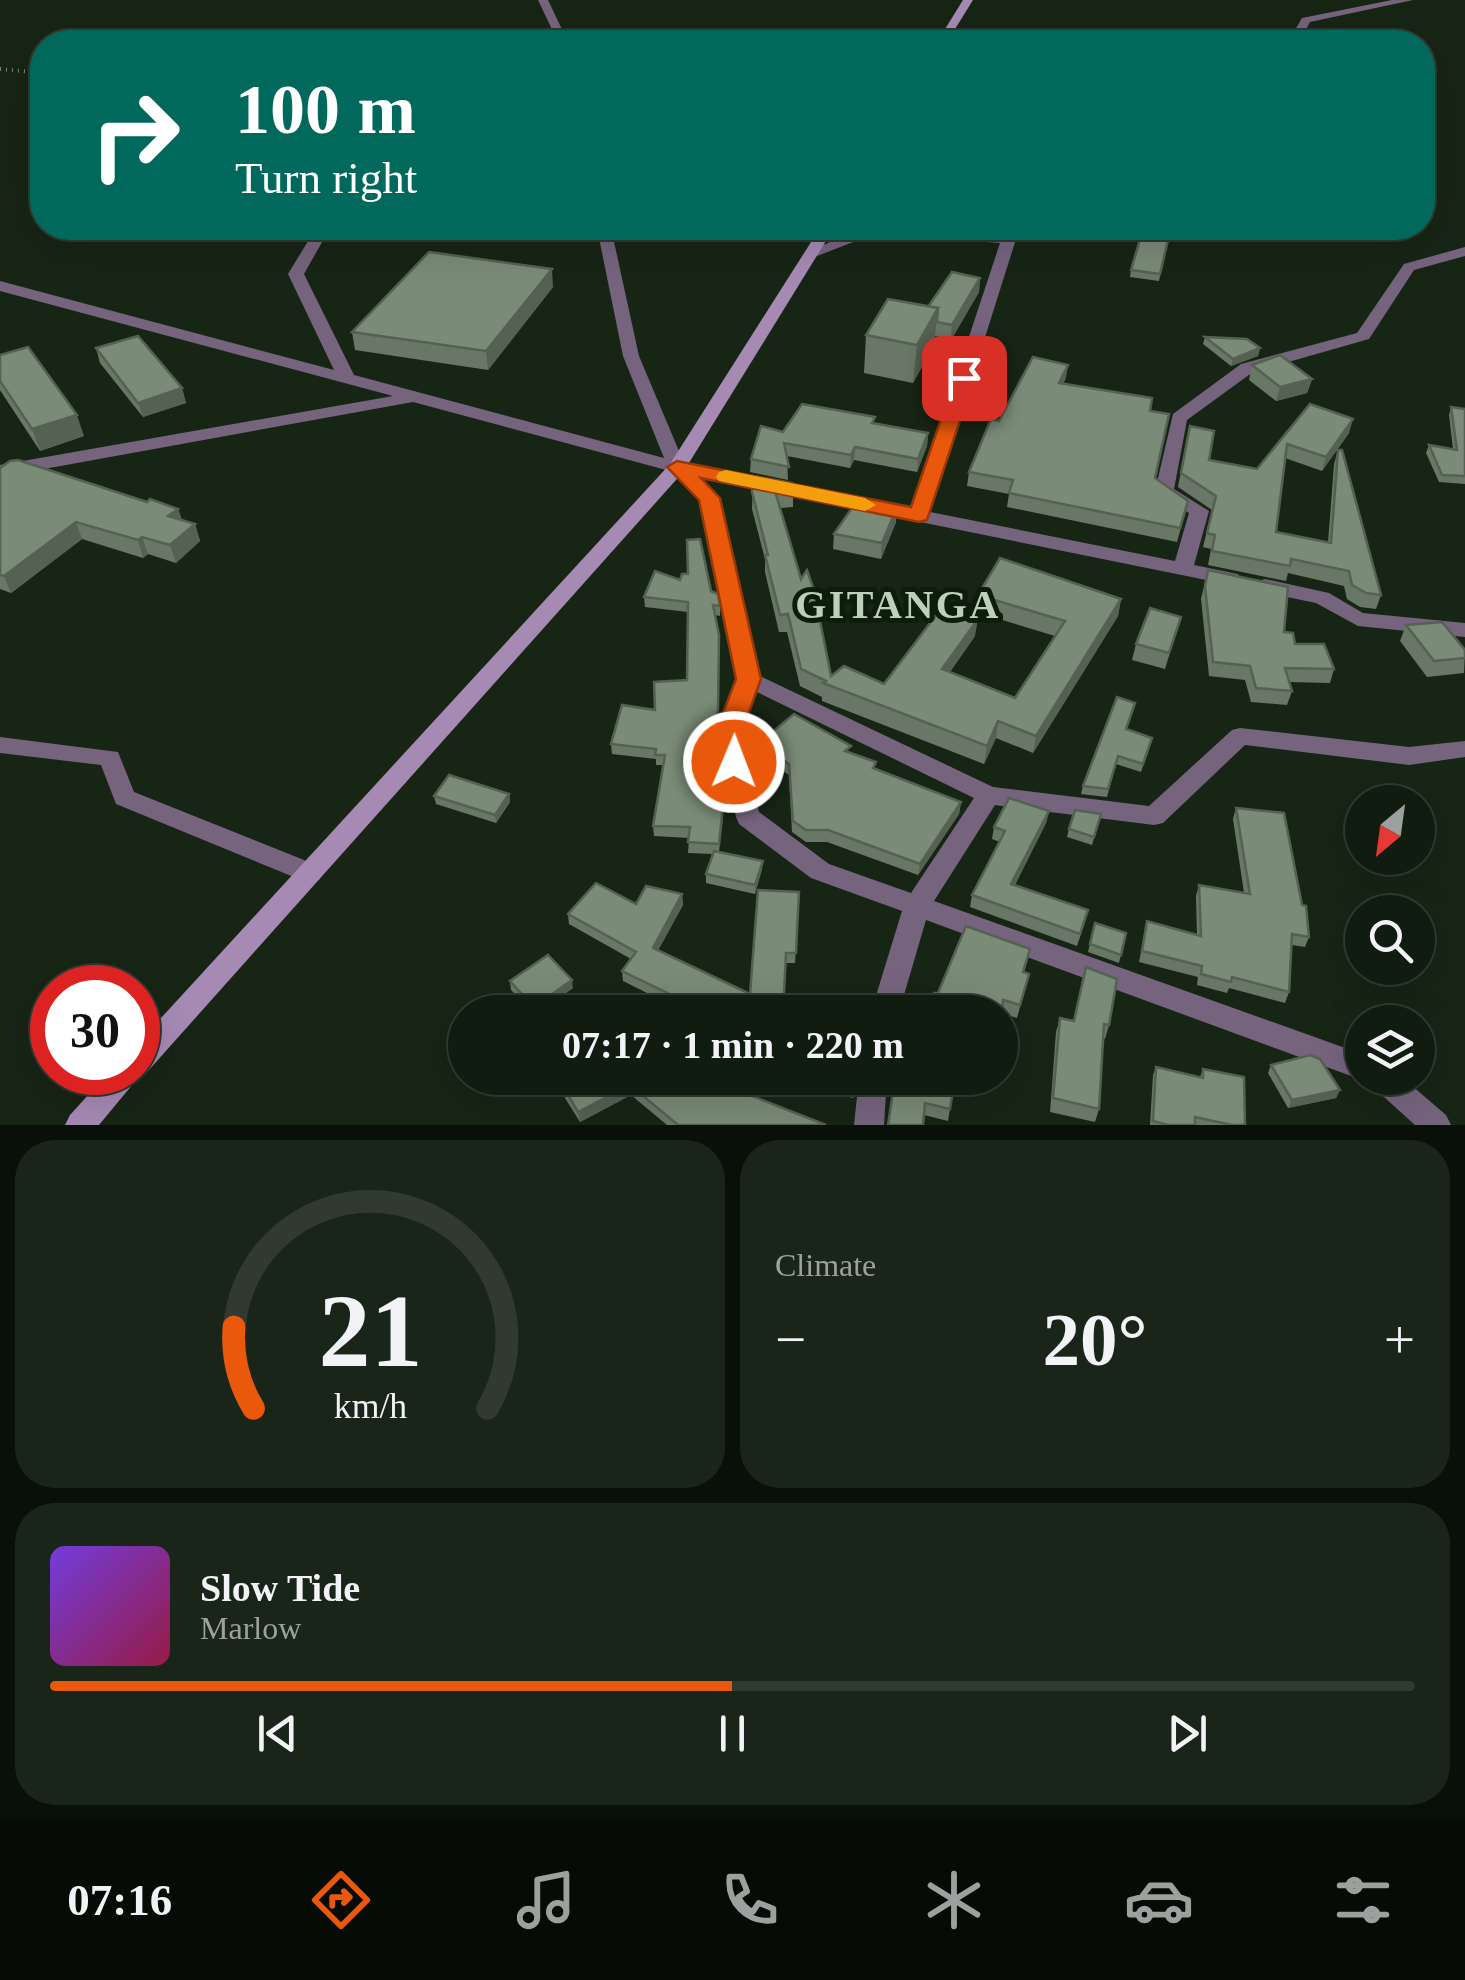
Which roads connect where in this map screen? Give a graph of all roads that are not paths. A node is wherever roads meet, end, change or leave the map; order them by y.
1 (543, 0) edge
2 (968, 0) edge
3 (1408, 0) edge
4 (557, 30) edge
5 (949, 30) edge
6 (1301, 30) edge
7 (316, 240) edge
8 (606, 240) edge
9 (820, 240) edge
10 (840, 240) edge
11 (1009, 240) edge
12 (1465, 251) edge
13 (812, 252) junction
14 (0, 286) edge
15 (347, 378) junction
16 (416, 397) junction
17 (677, 467) junction
18 (0, 470) edge
19 (919, 516) junction
20 (1183, 568) junction
21 (1465, 630) edge
22 (748, 679) junction
23 (0, 745) edge
24 (1465, 749) edge
25 (990, 795) junction
26 (310, 872) junction
27 (917, 906) junction
28 (890, 995) edge
29 (160, 1038) edge
30 (1345, 1060) edge
31 (107, 1095) edge
32 (872, 1095) edge
33 (1402, 1095) edge
34 (80, 1125) edge
35 (870, 1125) edge
36 (1436, 1125) edge

1 - 4 street
2 - 5 main road
3 - 6 street
7 - 15 street
8 - 17 street
9 - 13 main road
10 - 13 street
11 - 19 street
12 - 20 street
13 - 17 main road
14 - 15 street
15 - 16 street
16 - 17 street
16 - 18 street
17 - 19 street
17 - 22 street
17 - 26 main road
19 - 20 street
20 - 21 street
22 - 25 street
22 - 27 street
23 - 26 street
24 - 25 street
25 - 27 street
26 - 29 main road
27 - 28 street
27 - 30 street
31 - 34 main road
32 - 35 street
33 - 36 street

